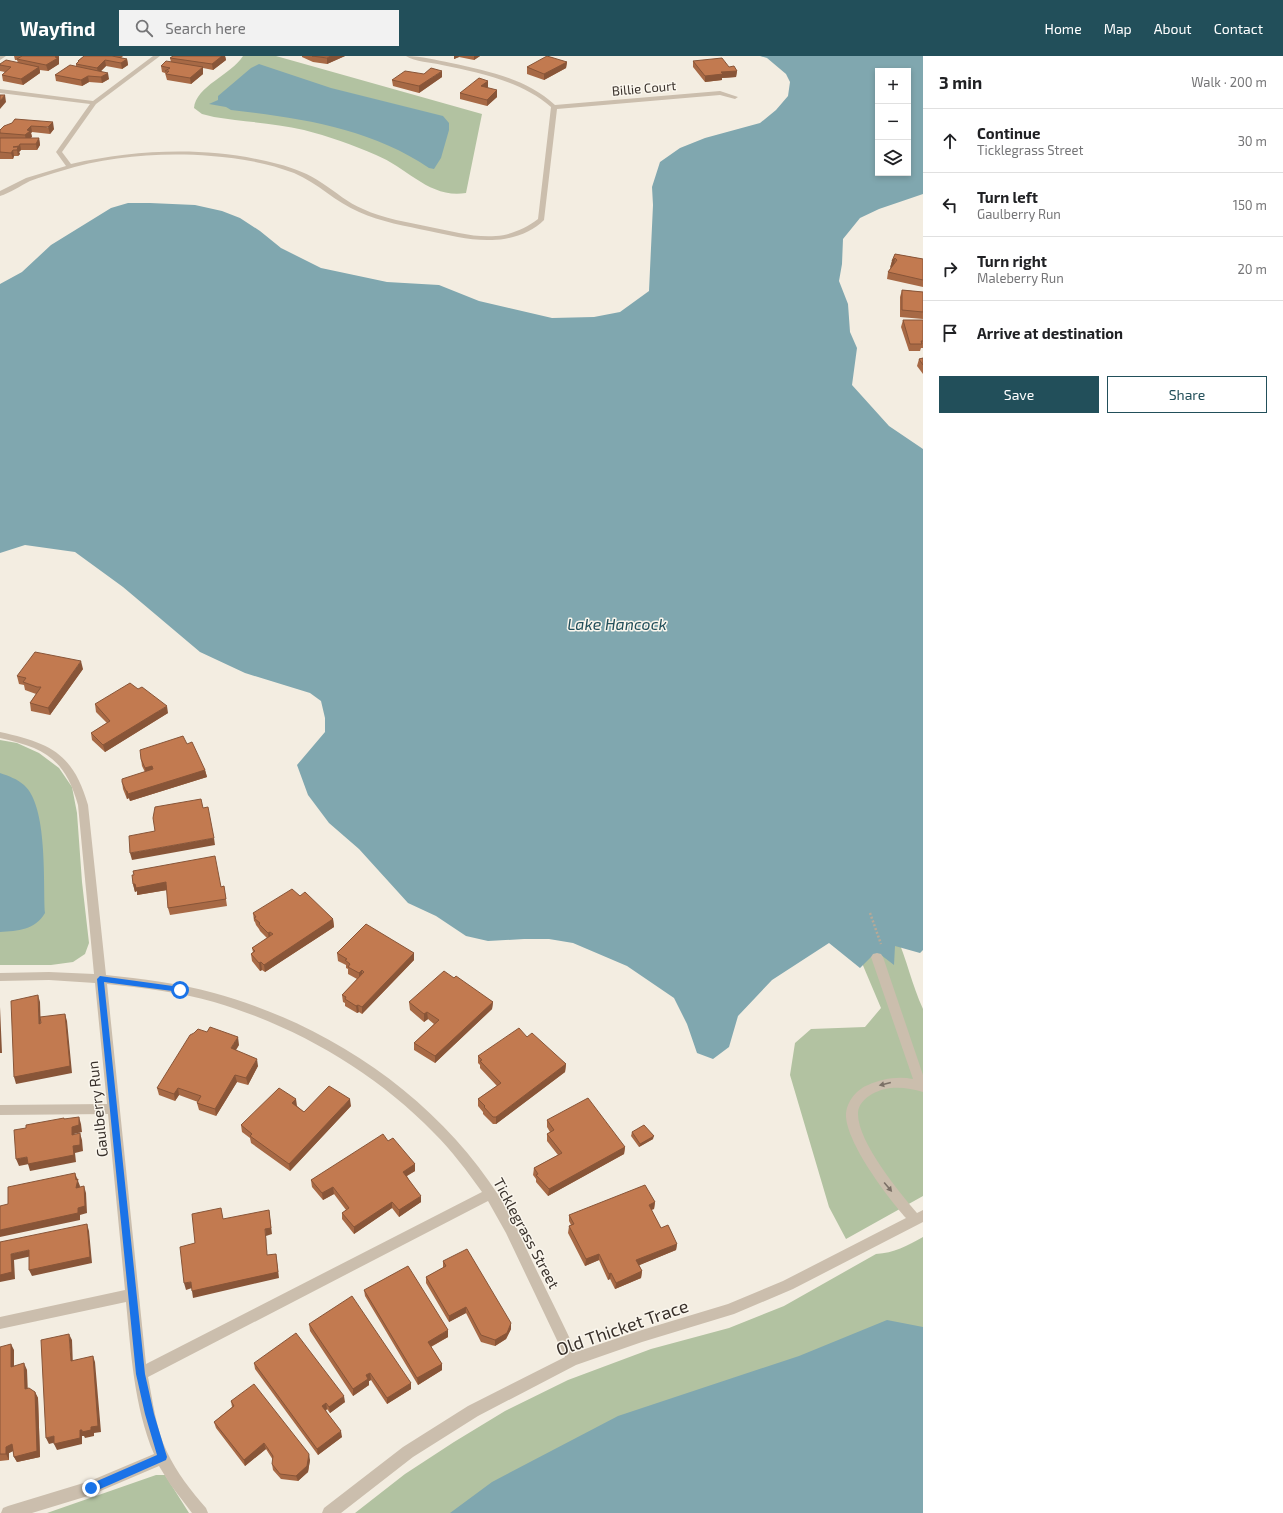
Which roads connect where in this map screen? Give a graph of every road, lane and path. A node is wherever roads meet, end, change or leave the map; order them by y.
1 (3, 56) edge
2 (157, 56) edge
3 (409, 56) edge
4 (0, 58) edge
5 (0, 91) edge
6 (735, 97) dead end
7 (94, 103) junction
8 (554, 107) junction
9 (70, 167) junction
10 (0, 194) edge
11 (0, 735) edge
12 (877, 957) dead end
13 (0, 977) edge
14 (100, 979) junction
15 (922, 1086) edge
16 (114, 1108) junction
17 (0, 1110) edge
18 (490, 1194) junction
19 (919, 1218) edge
20 (132, 1295) junction
21 (0, 1323) edge
22 (573, 1360) junction
23 (140, 1374) junction
24 (162, 1457) junction
25 (8, 1513) edge
26 (201, 1513) edge
27 (329, 1513) edge

1 - 4 street
2 - 7 street
3 - 8 street
5 - 7 street
6 - 8 street, Billie Court
7 - 9 street
8 - 9 street
9 - 10 street
11 - 14 street, Gaulberry Run
12 - 15 street
13 - 14 street, Ticklegrass Street
14 - 16 street, Gaulberry Run
14 - 18 street, Ticklegrass Street
15 -> 19 street
16 - 17 street
16 - 20 street, Gaulberry Run
18 - 22 street, Ticklegrass Street
18 - 23 street
19 - 22 street, Old Thicket Trace
20 - 21 street
20 - 23 street, Gaulberry Run
22 - 27 street, Old Thicket Trace
23 - 24 street, Gaulberry Run
24 - 25 street
24 - 26 street, Gaulberry Run

